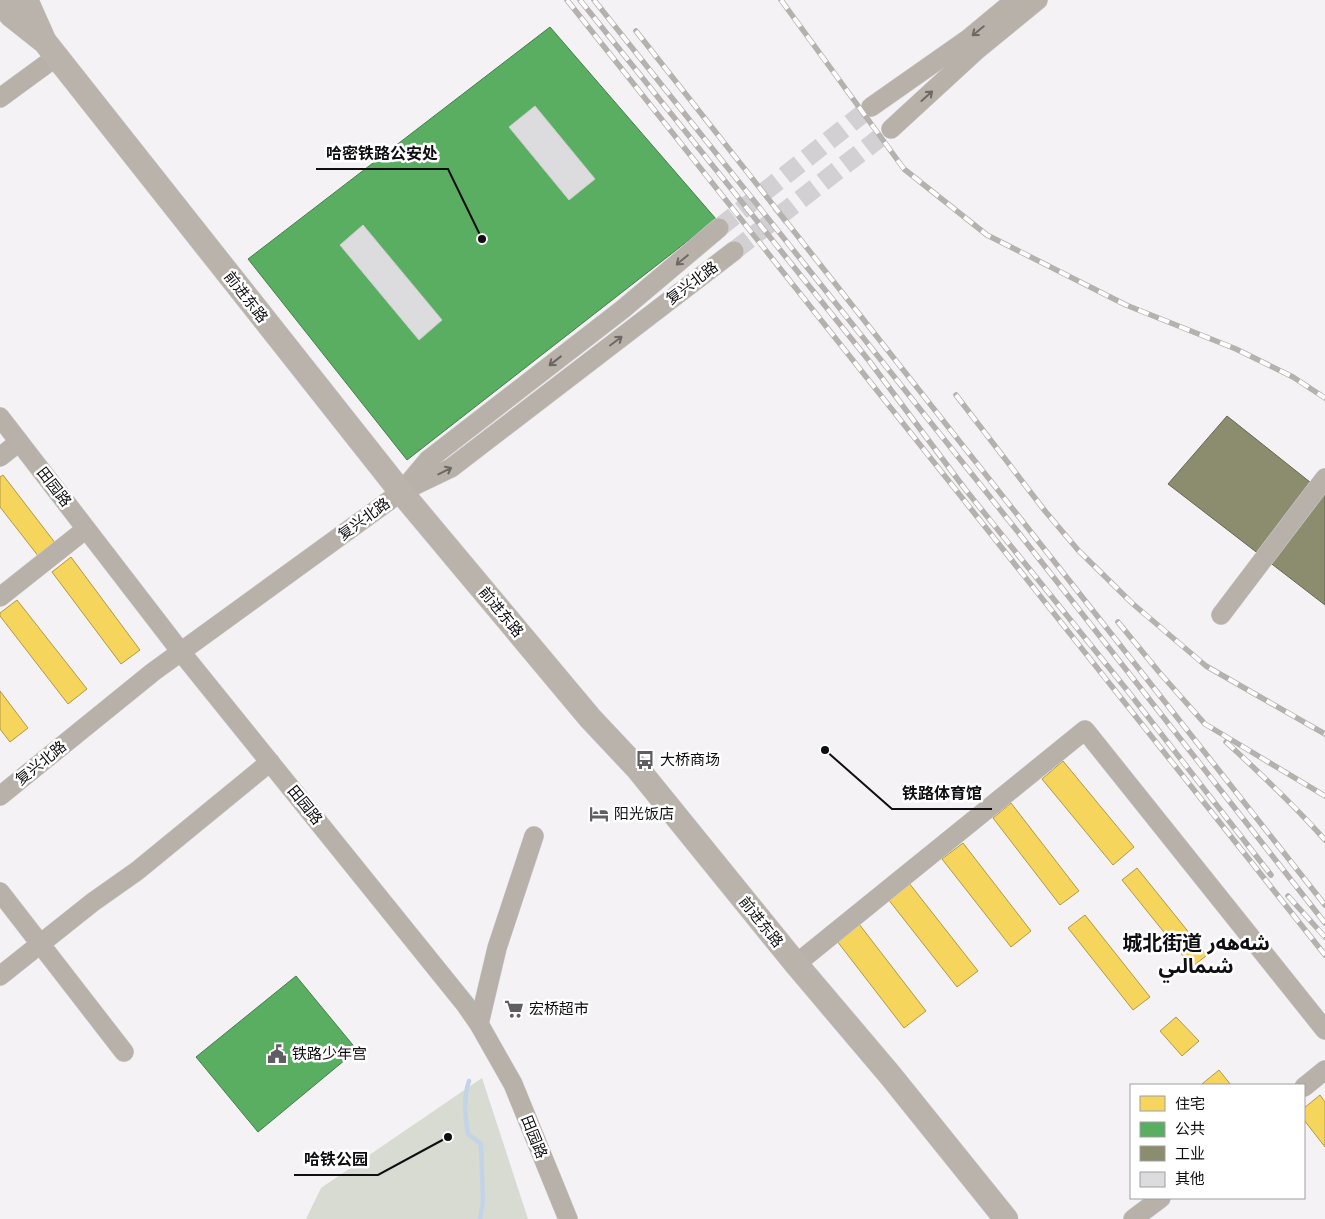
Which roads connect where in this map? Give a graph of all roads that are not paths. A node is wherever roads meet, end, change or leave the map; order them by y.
1 (26, 0) edge
2 (1016, 0) edge
3 (1038, 0) edge
4 (0, 2) edge
5 (51, 49) junction
6 (0, 98) edge
7 (871, 107) tunnel mouth
8 (891, 129) tunnel mouth
9 (719, 228) tunnel mouth
10 (734, 251) tunnel mouth
11 (0, 417) edge
12 (19, 442) junction
13 (0, 457) edge
14 (1325, 478) edge
15 (401, 492) junction
16 (86, 529) junction
17 (0, 597) edge
18 (1221, 615) dead end
19 (181, 652) junction
20 (270, 762) junction
21 (0, 796) edge
22 (534, 836) dead end
23 (0, 892) edge
24 (40, 943) junction
25 (796, 964) junction
26 (0, 976) edge
27 (479, 1024) junction
28 (1325, 1030) edge
29 (124, 1052) dead end
30 (1325, 1070) edge
31 (1305, 1086) edge
32 (1160, 1199) edge
33 (568, 1219) edge
34 (1006, 1219) edge
35 (1134, 1219) edge

1 - 5 main road
2 -> 7 street
8 -> 3 street
4 - 5 main road, 前进东路
5 - 6 street
5 - 15 main road, 前进东路
9 -> 15 street
15 -> 10 street, 复兴北路
11 - 12 street, 田园路
12 - 13 street
12 - 16 street, 田园路
14 - 18 street
15 - 19 street, 复兴北路
15 - 25 main road, 前进东路
16 - 17 street
16 - 19 street, 田园路
19 - 20 street, 田园路
19 - 21 street, 复兴北路
20 - 24 street
20 - 27 street, 田园路
22 - 27 street
23 - 24 street
24 - 26 street
24 - 29 street
25 - 28 street
25 - 34 main road, 前进东路
27 - 33 street, 田园路
30 - 31 street
32 - 35 street

